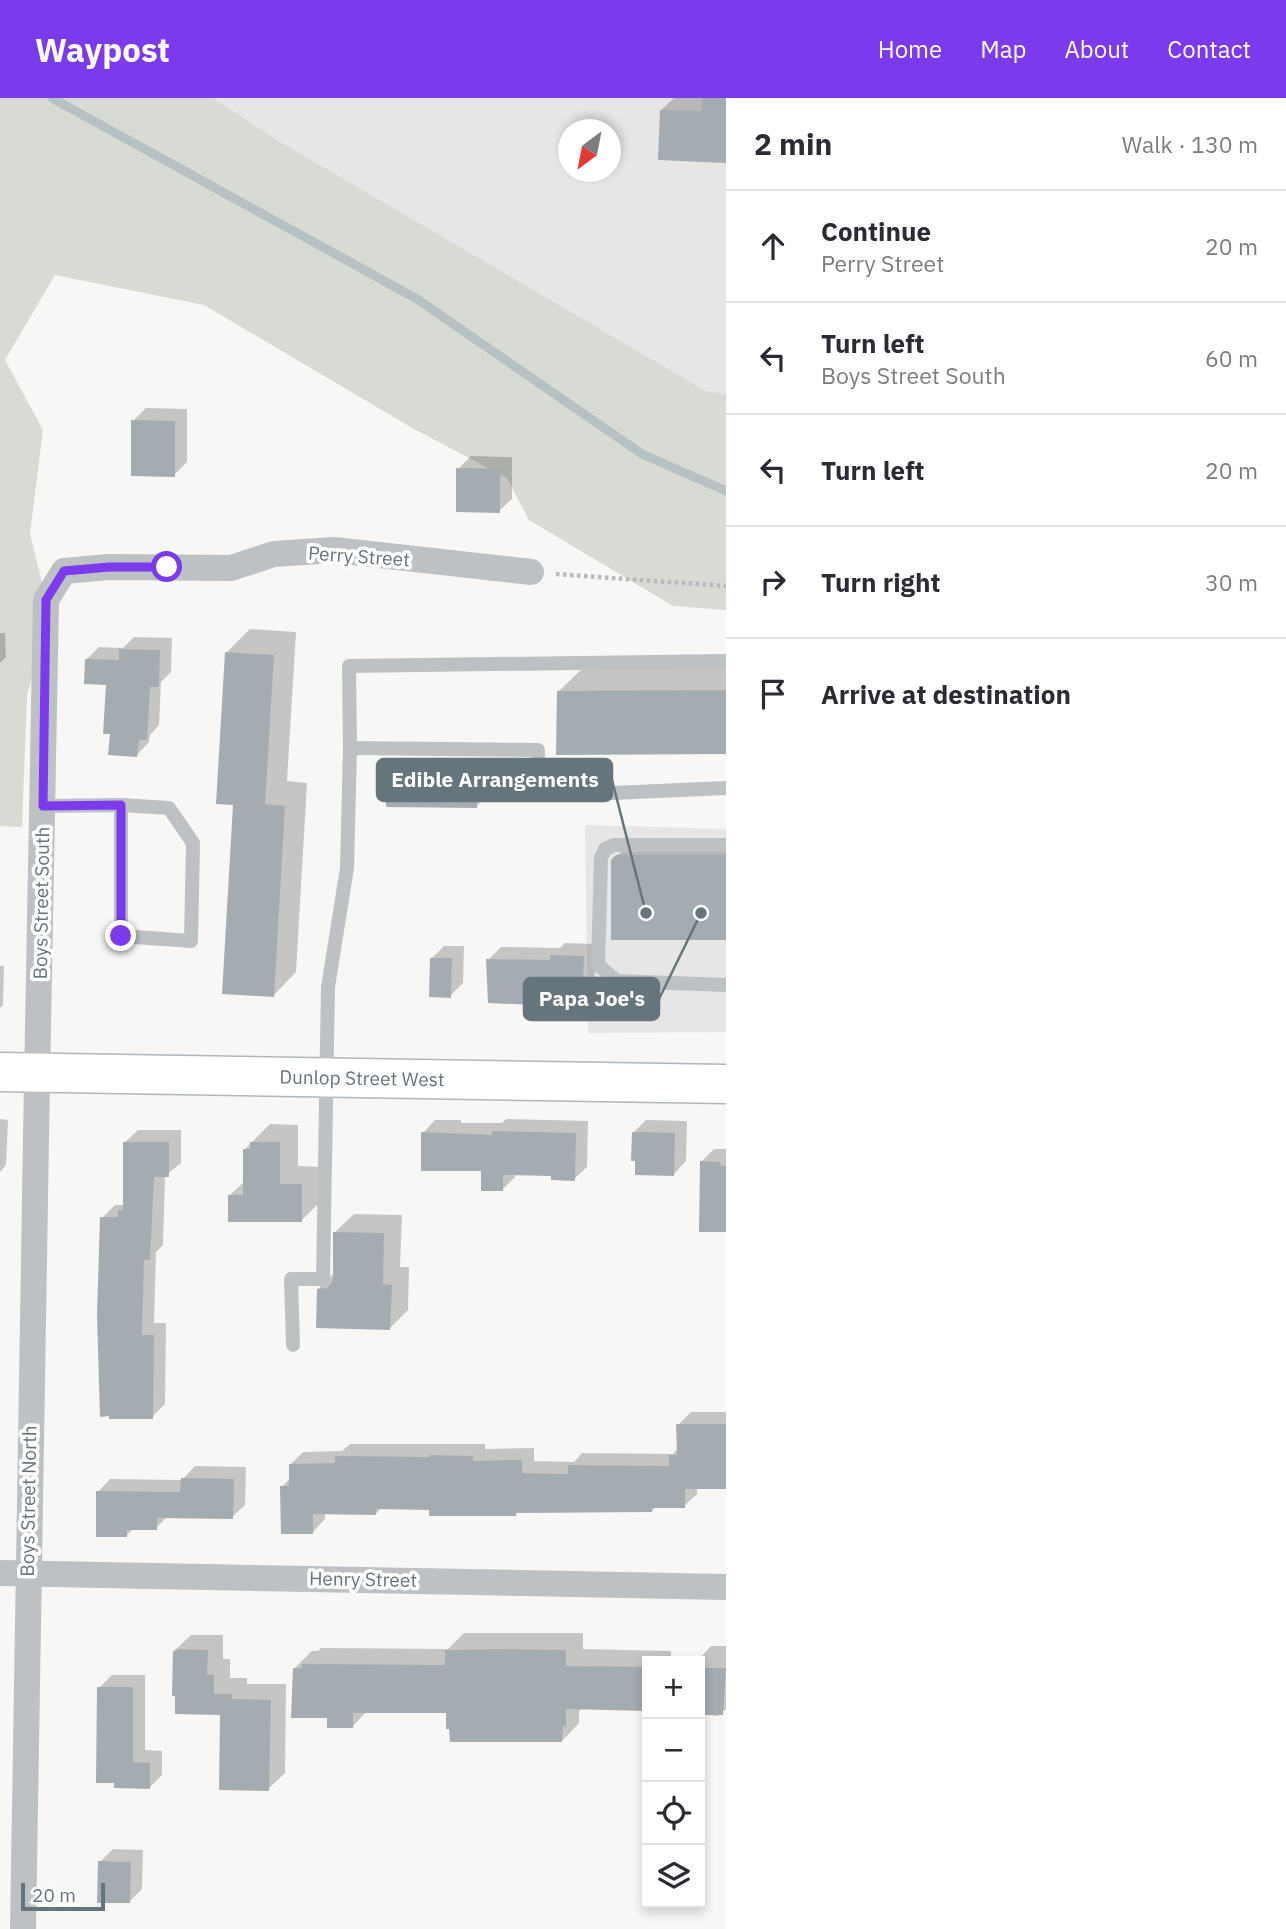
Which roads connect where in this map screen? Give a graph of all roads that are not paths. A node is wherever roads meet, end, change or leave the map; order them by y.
1 (64, 571) joint
2 (531, 572) road end
3 (726, 661) edge
4 (350, 748) junction
5 (726, 788) edge
6 (121, 805) junction
7 (43, 806) junction
8 (726, 845) edge
9 (726, 985) edge
10 (0, 1072) edge
11 (38, 1072) junction
12 (325, 1077) junction
13 (726, 1084) edge
14 (293, 1345) dead end
15 (0, 1573) edge
16 (27, 1573) junction
17 (726, 1587) edge
18 (23, 1929) edge

1 - 2 street, Perry Street
1 - 7 street, Boys Street South
3 - 4 lane
4 - 5 lane
4 - 12 lane
6 - 6 lane
6 - 7 lane
7 - 11 street, Boys Street South
8 - 9 lane
10 - 11 main road, Dunlop Street West
11 - 12 main road, Dunlop Street West
11 - 16 street, Boys Street North
12 - 13 main road, Dunlop Street West
12 - 14 lane
15 - 16 street, Henry Street
16 - 17 street, Henry Street
16 - 18 street, Boys Street North

